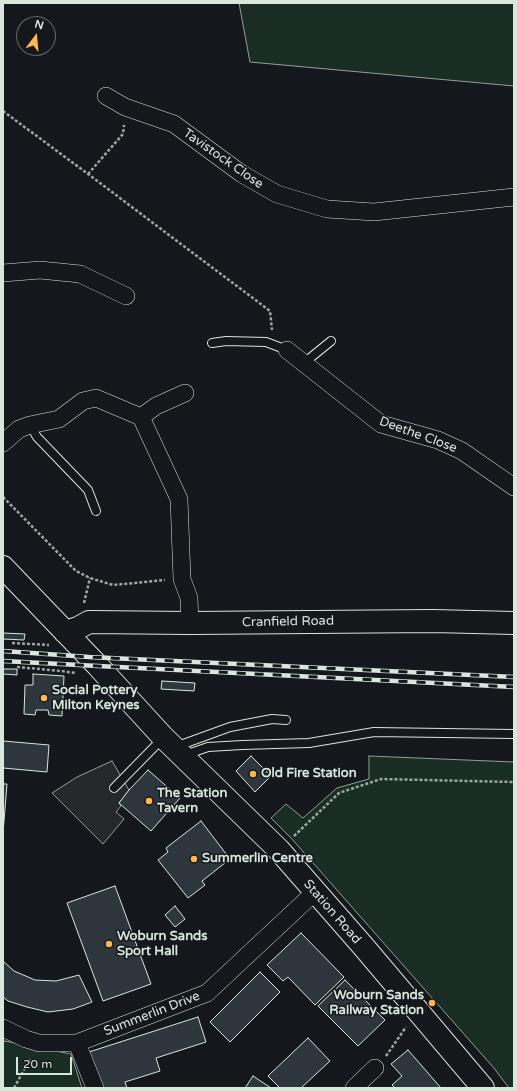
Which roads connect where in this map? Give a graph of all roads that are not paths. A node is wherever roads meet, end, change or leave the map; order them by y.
1 (106, 96) dead end
2 (514, 197) edge
3 (3, 273) edge
4 (126, 296) dead end
5 (330, 341) dead end
6 (212, 343) dead end
7 (287, 350) joint
8 (304, 363) junction
9 (185, 392) dead end
10 (141, 417) junction
11 (30, 425) junction
12 (5, 437) edge
13 (514, 487) edge
14 (96, 511) dead end
15 (3, 567) edge
16 (190, 623) junction
17 (514, 623) edge
18 (65, 632) junction
19 (286, 720) dead end
20 (514, 734) edge
21 (173, 747) junction
22 (114, 788) dead end
23 (315, 892) junction
24 (3, 1028) edge
25 (77, 1043) junction
26 (375, 1068) road end
27 (94, 1088) edge
28 (354, 1088) edge
29 (483, 1088) edge

1 - 2 street, Tavistock Close
3 - 4 street
5 - 8 lane
6 - 7 lane
7 - 8 street, Deethe Close
8 - 13 street, Deethe Close
9 - 10 street
10 - 11 street
10 - 16 street
11 - 12 street
11 - 14 lane
15 - 18 street, Station Road
16 - 17 street, Cranfield Road
16 - 18 street, Cranfield Road
18 - 21 street, Station Road
19 - 21 lane
20 - 21 lane
21 - 22 lane
21 - 23 street, Station Road
23 - 25 street, Summerlin Drive
23 - 29 street, Station Road
24 - 25 street, Summerlin Drive
25 - 27 street
26 - 28 street

